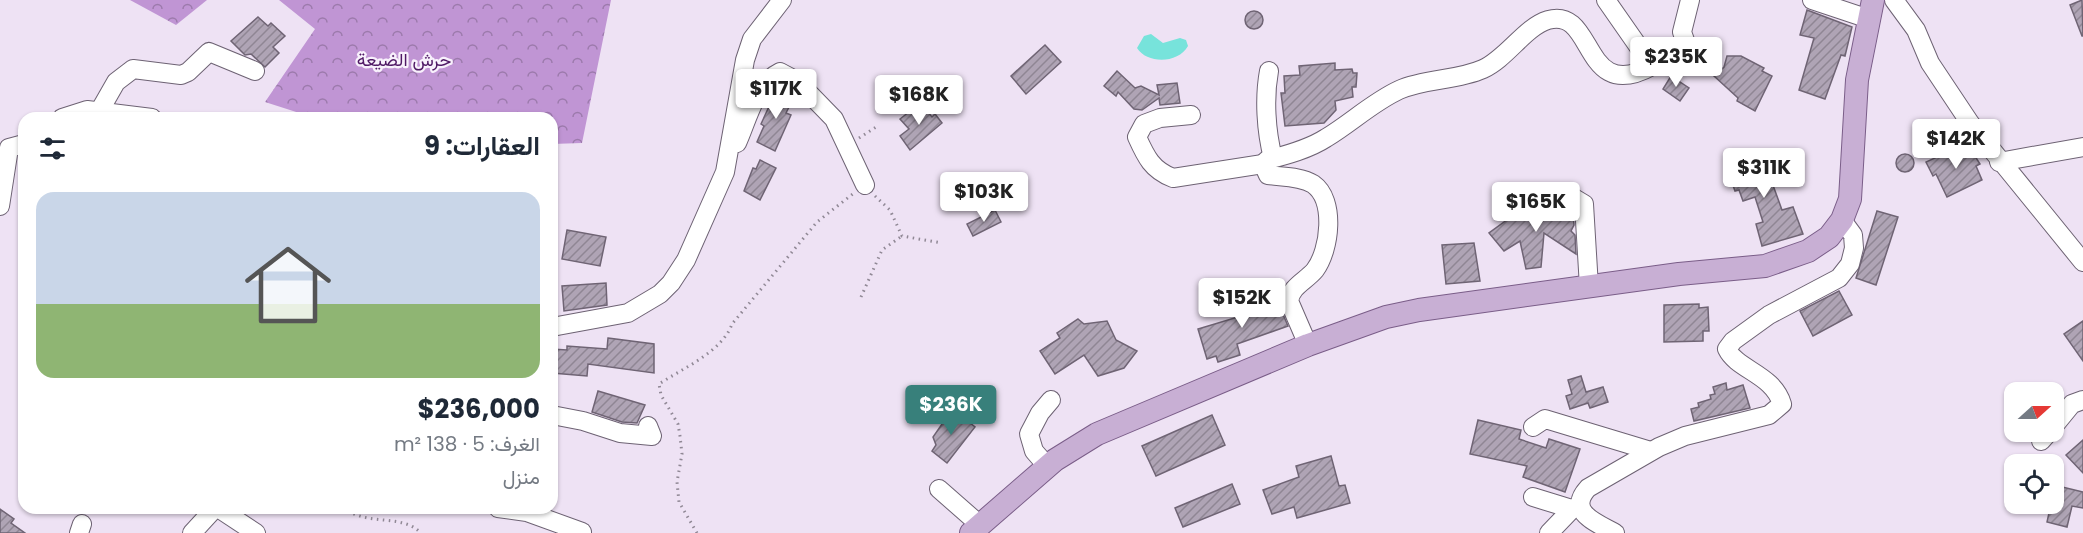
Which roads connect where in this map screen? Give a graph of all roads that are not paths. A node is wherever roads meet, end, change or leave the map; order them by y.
1 (782, 0) edge
2 (1606, 0) edge
3 (1690, 0) edge
4 (1812, 0) edge
5 (1894, 0) edge
6 (1871, 9) edge
7 (1652, 66) junction
8 (1269, 70) dead end
9 (255, 71) dead end
10 (100, 110) junction
11 (81, 112) edge
12 (113, 112) edge
13 (1191, 115) dead end
14 (18, 146) edge
15 (2083, 147) edge
16 (1268, 161) junction
17 (1999, 162) junction
18 (725, 172) junction
19 (865, 185) road end
20 (0, 206) edge
21 (1506, 206) dead end
22 (1842, 220) junction
23 (2083, 261) edge
24 (1589, 287) junction
25 (558, 326) edge
26 (1308, 345) junction
27 (1051, 400) dead end
28 (2083, 400) edge
29 (2064, 414) edge
30 (558, 416) edge
31 (648, 426) dead end
32 (1533, 427) dead end
33 (1651, 451) junction
34 (1047, 466) junction
35 (939, 489) dead end
36 (1533, 497) dead end
37 (1576, 507) junction
38 (211, 514) edge
39 (226, 514) edge
40 (532, 514) edge
41 (976, 529) edge
42 (582, 532) edge
43 (192, 533) edge
44 (256, 533) edge
45 (1549, 533) edge
46 (1615, 533) edge

1 - 18 street
2 - 7 street
3 - 7 street
4 - 6 street
5 - 17 street
6 - 22 main road
7 - 16 street
8 - 16 street
9 - 10 street
10 - 11 street
10 - 12 street
13 - 16 street
14 - 20 street
15 - 17 street
16 - 26 street
17 - 23 street
18 - 19 street
18 - 25 street
21 - 24 street
22 - 24 main road
22 - 33 street
24 - 26 main road
26 - 34 main road
27 - 34 street
28 - 29 street
30 - 31 street
32 - 33 street
33 - 37 street
34 - 41 main road
35 - 41 street
36 - 37 street
37 - 45 street
37 - 46 street
38 - 43 street
39 - 44 street
40 - 42 street

